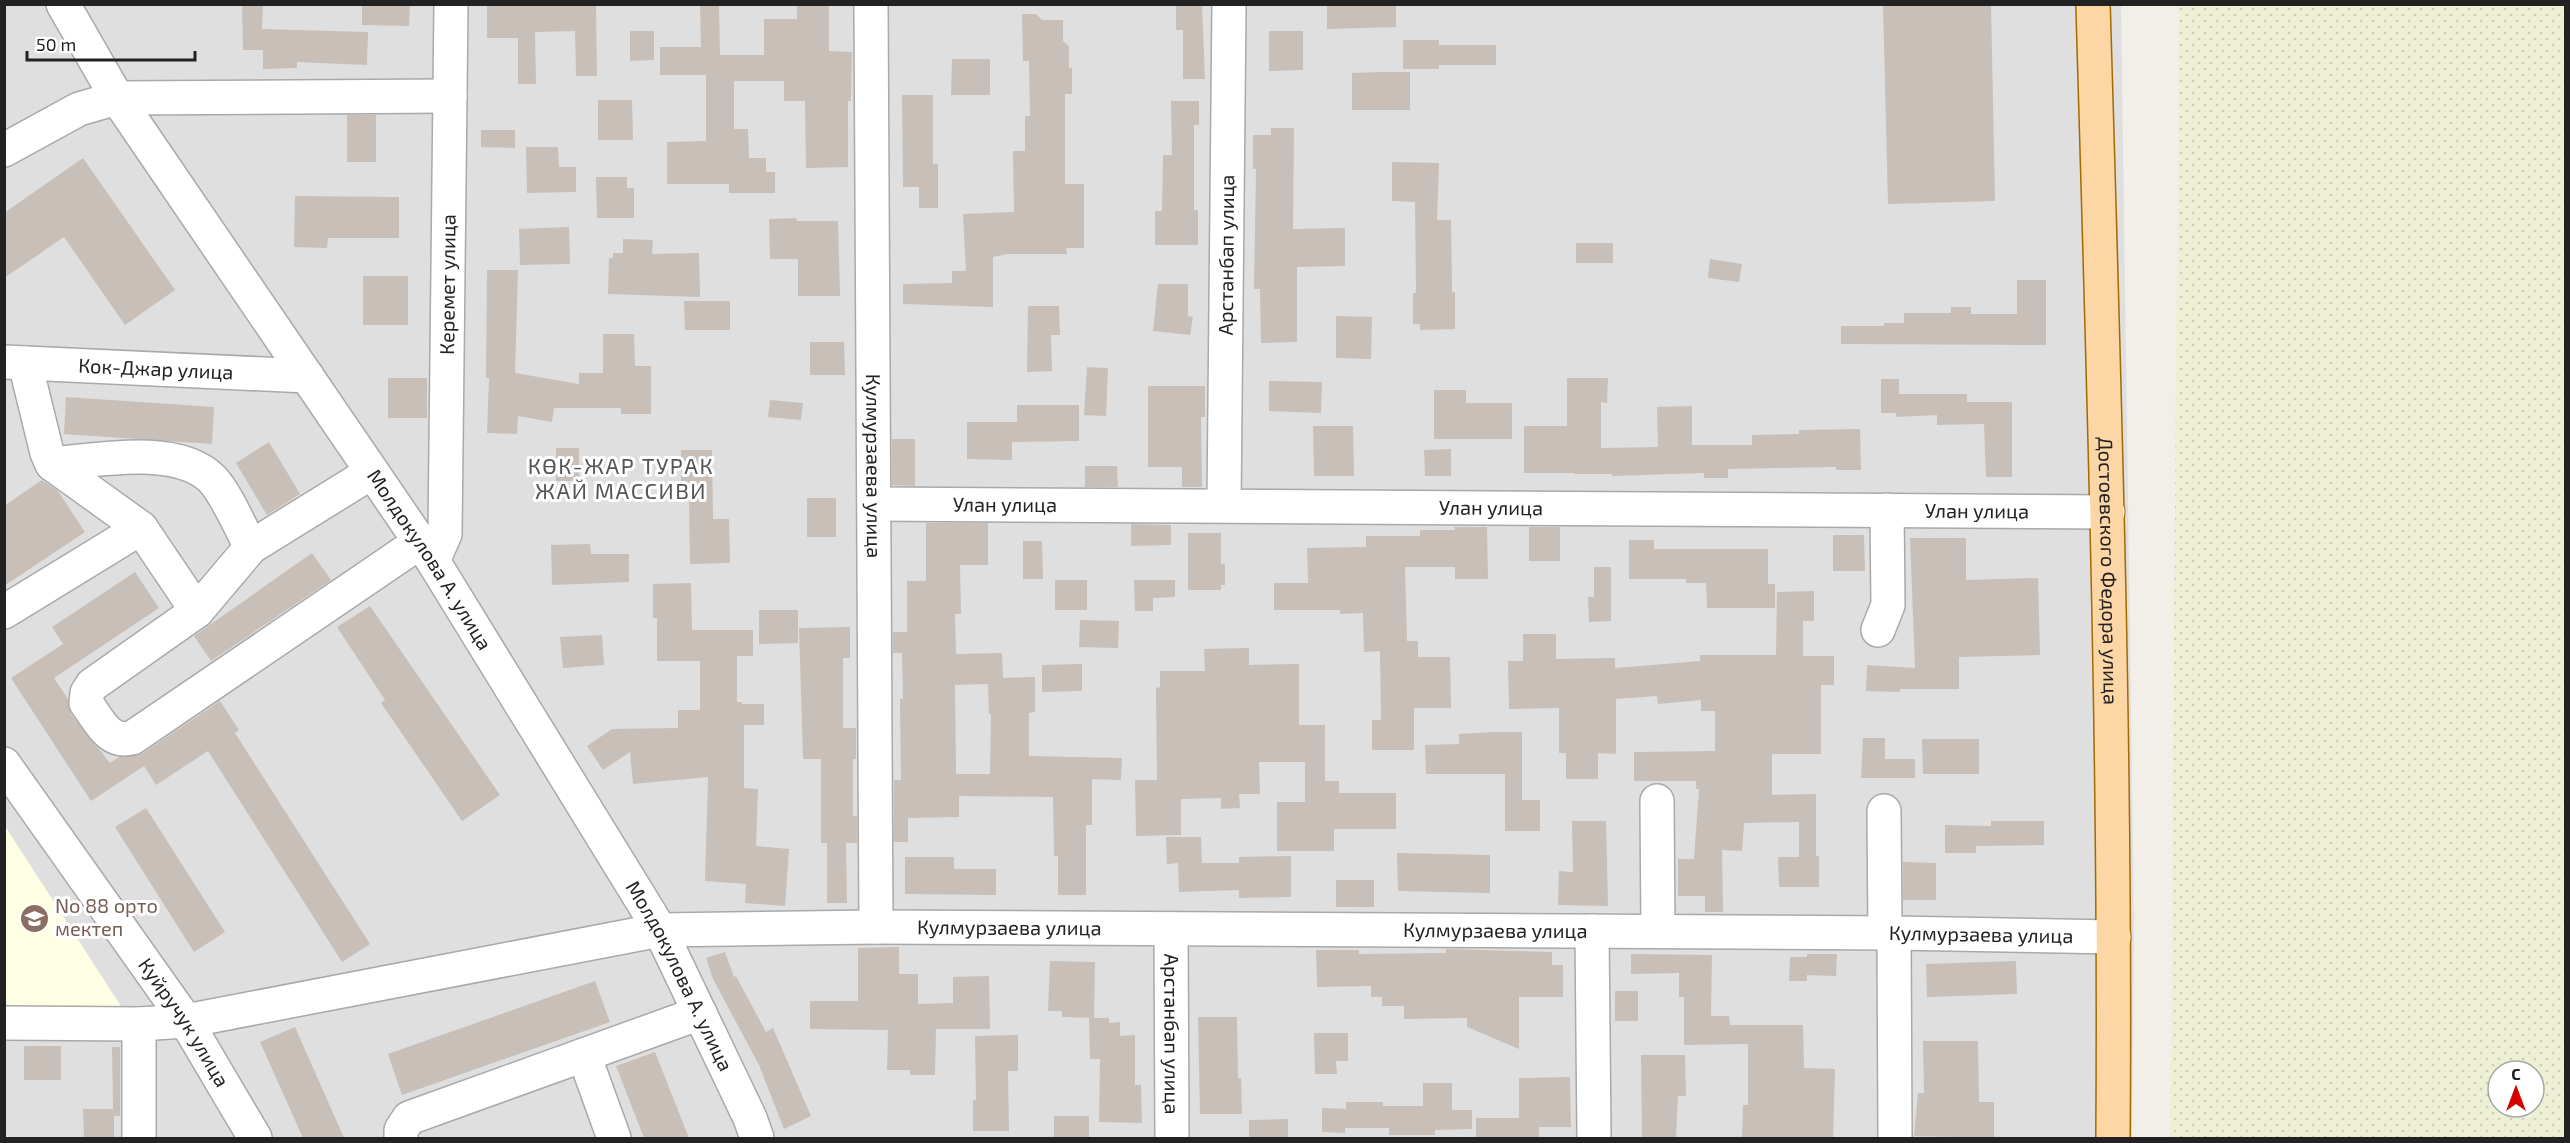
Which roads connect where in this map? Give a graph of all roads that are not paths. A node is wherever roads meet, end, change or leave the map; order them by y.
1 (63, 4) edge
2 (451, 4) edge
3 (871, 4) edge
4 (1229, 4) edge
5 (2093, 4) edge
6 (450, 96) junction
7 (117, 98) junction
8 (4, 150) edge
9 (15, 363) edge
10 (307, 376) junction
11 (52, 464) junction
12 (372, 472) junction
13 (875, 504) junction
14 (1224, 505) junction
15 (1887, 510) junction
16 (2108, 512) junction
17 (141, 528) junction
18 (251, 547) junction
19 (426, 551) junction
20 (197, 611) junction
21 (4, 612) edge
22 (1878, 630) dead end
23 (4, 764) edge
24 (1657, 801) dead end
25 (1884, 811) dead end
26 (876, 927) junction
27 (1171, 929) junction
28 (660, 930) junction
29 (1592, 932) junction
30 (1658, 932) junction
31 (1890, 933) junction
32 (2114, 937) junction
33 (700, 1014) junction
34 (186, 1021) junction
35 (4, 1023) edge
36 (139, 1024) junction
37 (584, 1055) junction
38 (139, 1138) edge
39 (255, 1138) edge
40 (401, 1138) edge
41 (614, 1138) edge
42 (758, 1138) edge
43 (1172, 1138) edge
44 (1594, 1138) edge
45 (1895, 1138) edge
46 (2113, 1138) edge

1 - 7 street, Молдокулова А. улица
2 - 6 street, Керемет улица
3 - 13 street, Кулмурзаева улица
4 - 14 street, Арстанбап улица
5 - 16 main road, Достоевского Федора улица
6 - 7 street
6 - 19 street, Керемет улица
7 - 8 street
7 - 10 street, Молдокулова А. улица
9 - 10 street, Кок-Джар улица
9 - 11 street
10 - 12 street, Молдокулова А. улица
11 - 17 street
11 - 18 street
12 - 18 street
12 - 19 street, Молдокулова А. улица
13 - 14 street, Улан улица
13 - 26 street, Кулмурзаева улица
14 - 15 street, Улан улица
15 - 16 street, Улан улица
15 - 22 street
16 - 32 main road, Достоевского Федора улица
17 - 20 street
17 - 21 street
18 - 20 street
19 - 20 street
19 - 28 street, Молдокулова А. улица
23 - 34 street, Куйручук улица
24 - 30 street
25 - 31 street
26 - 27 street, Кулмурзаева улица
26 - 28 street, Кулмурзаева улица
27 - 29 street, Кулмурзаева улица
27 - 43 street, Арстанбап улица
28 - 33 street, Молдокулова А. улица
28 - 34 street, Кулмурзаева улица
29 - 30 street, Кулмурзаева улица
29 - 44 street
30 - 31 street, Кулмурзаева улица
31 - 32 street, Кулмурзаева улица
31 - 45 street
32 - 46 main road, Достоевского Федора улица
33 - 37 street
33 - 42 street, Молдокулова А. улица
34 - 36 street, Кулмурзаева улица
34 - 39 street, Куйручук улица
35 - 36 street, Кулмурзаева улица
36 - 38 street
37 - 40 street
37 - 41 street

